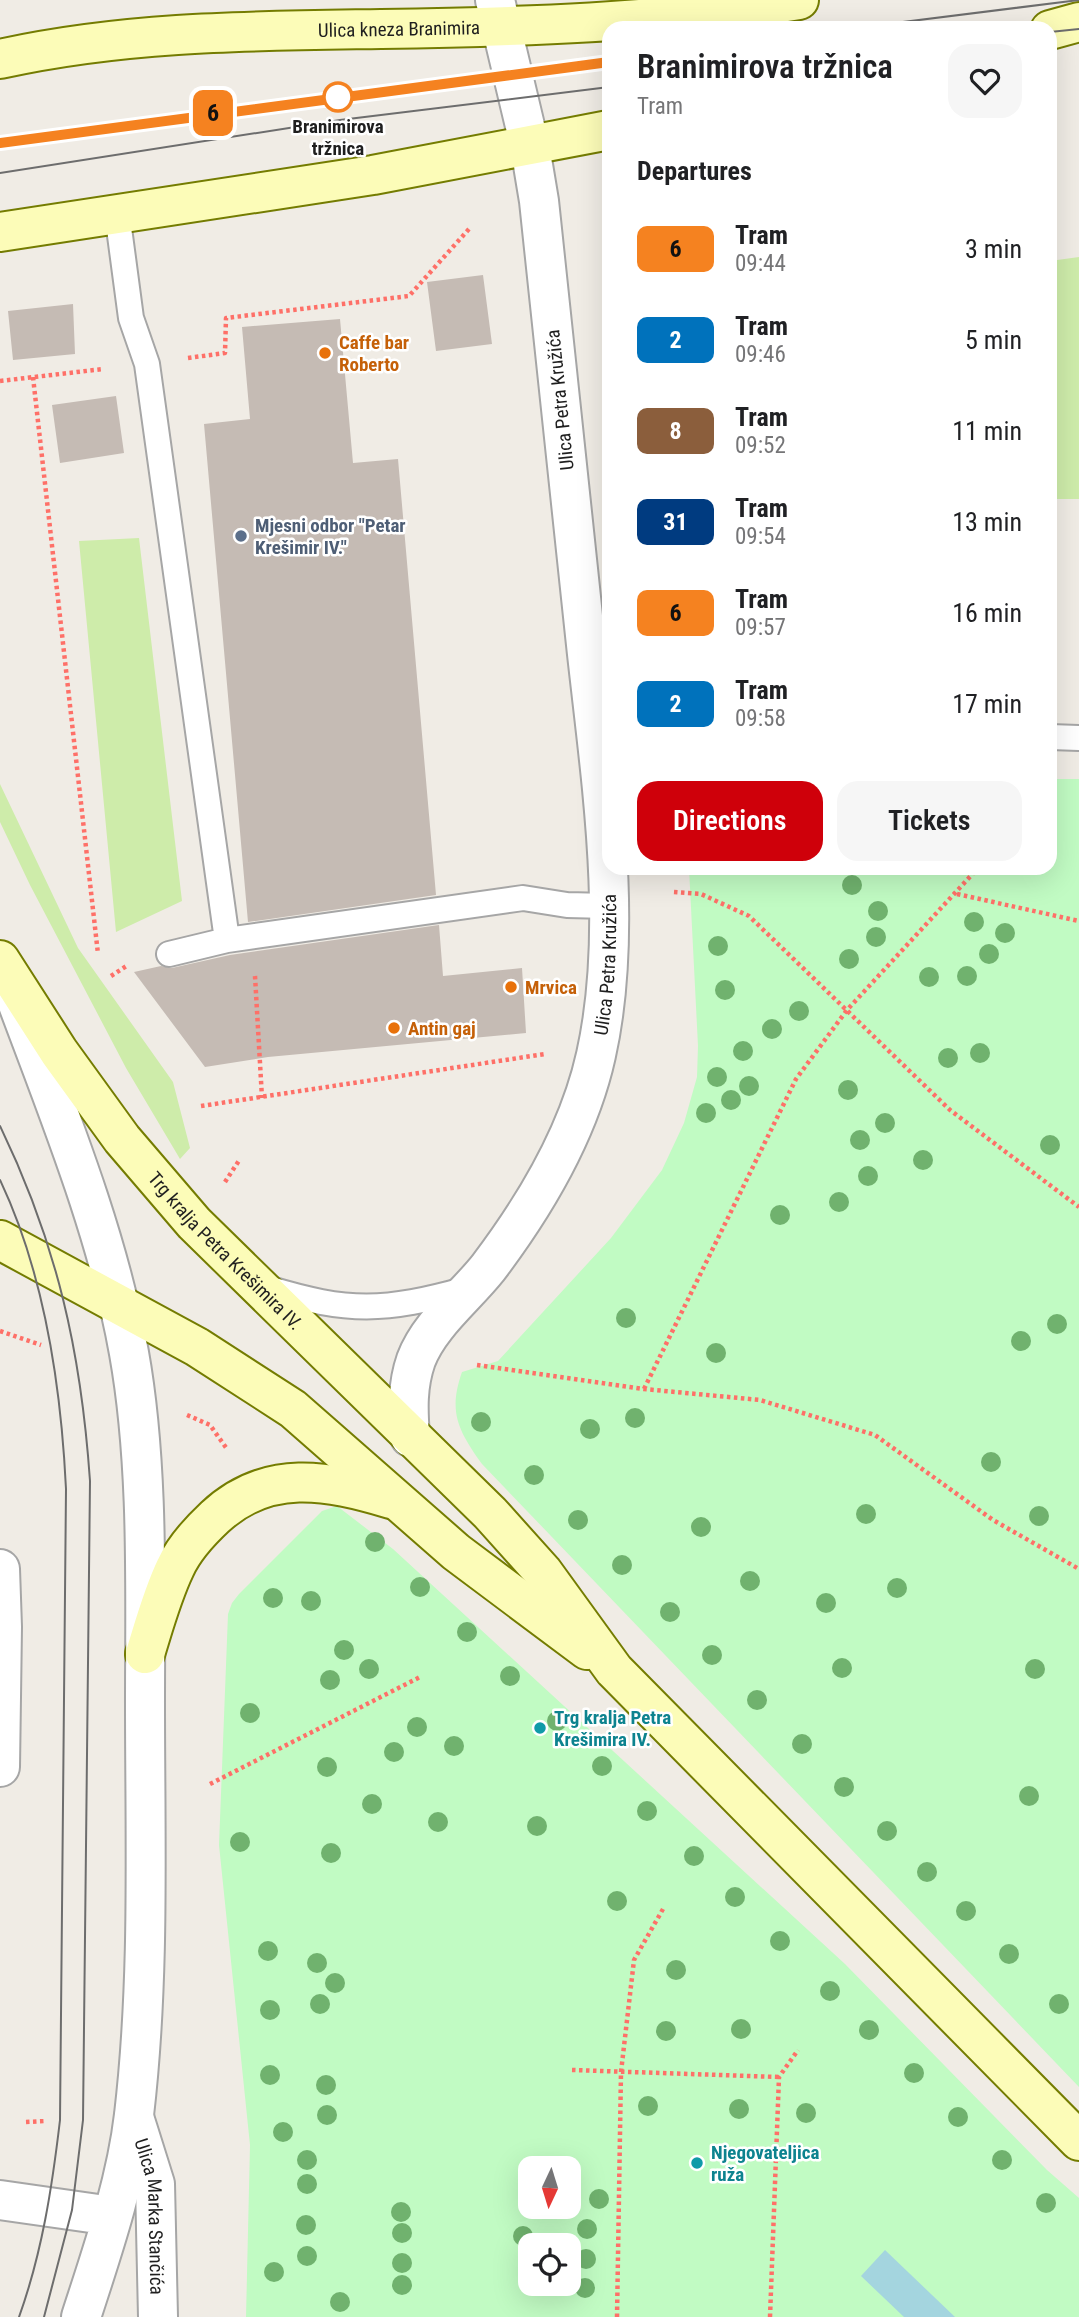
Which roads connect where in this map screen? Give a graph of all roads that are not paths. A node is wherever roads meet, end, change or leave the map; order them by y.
1 (799, 0) edge
2 (499, 13) edge
3 (1079, 22) edge
4 (1057, 28) edge
5 (0, 59) edge
6 (602, 132) edge
7 (530, 147) junction
8 (117, 213) junction
9 (0, 232) edge
10 (602, 727) edge
11 (1057, 737) edge
12 (1079, 738) edge
13 (607, 875) edge
14 (608, 906) junction
15 (239, 939) junction
16 (169, 954) dead end
17 (1, 962) edge
18 (0, 1240) edge
19 (258, 1286) junction
20 (471, 1288) junction
21 (118, 1301) junction
22 (411, 1437) junction
23 (398, 1501) junction
24 (0, 1569) edge
25 (145, 1654) junction
26 (614, 1670) junction
27 (0, 1767) edge
28 (134, 2117) junction
29 (1079, 2141) edge
30 (0, 2200) edge
31 (111, 2216) junction
32 (81, 2317) edge
33 (158, 2317) edge

1 - 2 main road, Ulica kneza Branimira
2 - 5 main road, Ulica kneza Branimira
2 - 7 street, Ulica Petra Kružića
3 - 4 main road
6 - 7 main road
7 - 8 main road
7 - 10 street, Ulica Petra Kružića
8 - 9 main road
8 - 15 lane
11 - 12 lane
13 - 14 street, Ulica Petra Kružića
14 - 15 lane
14 - 20 street, Ulica Petra Kružića
15 - 16 lane
17 - 19 main road, Trg kralja Petra Krešimira IV.
17 - 21 street, Trg kralja Petra Krešimira IV.
18 - 21 main road, Trg kralja Petra Krešimira IV.
19 - 20 lane
19 - 22 main road, Trg kralja Petra Krešimira IV.
20 - 22 street, Ulica Petra Kružića
21 - 23 main road, Trg kralja Petra Krešimira IV.
21 - 25 street, Trg kralja Petra Krešimira IV.
22 - 26 main road, Trg kralja Petra Krešimira IV.
23 - 25 main road
23 - 26 main road, Trg kralja Petra Krešimira IV.
24 - 27 street
25 - 28 street, Trg kralja Petra Krešimira IV.
26 - 29 main road, Trg kralja Petra Krešimira IV.
28 - 31 street, Trg kralja Petra Krešimira IV.
28 - 33 street, Ulica Marka Stančića
30 - 31 street
31 - 32 street, Trg kralja Petra Krešimira IV.

